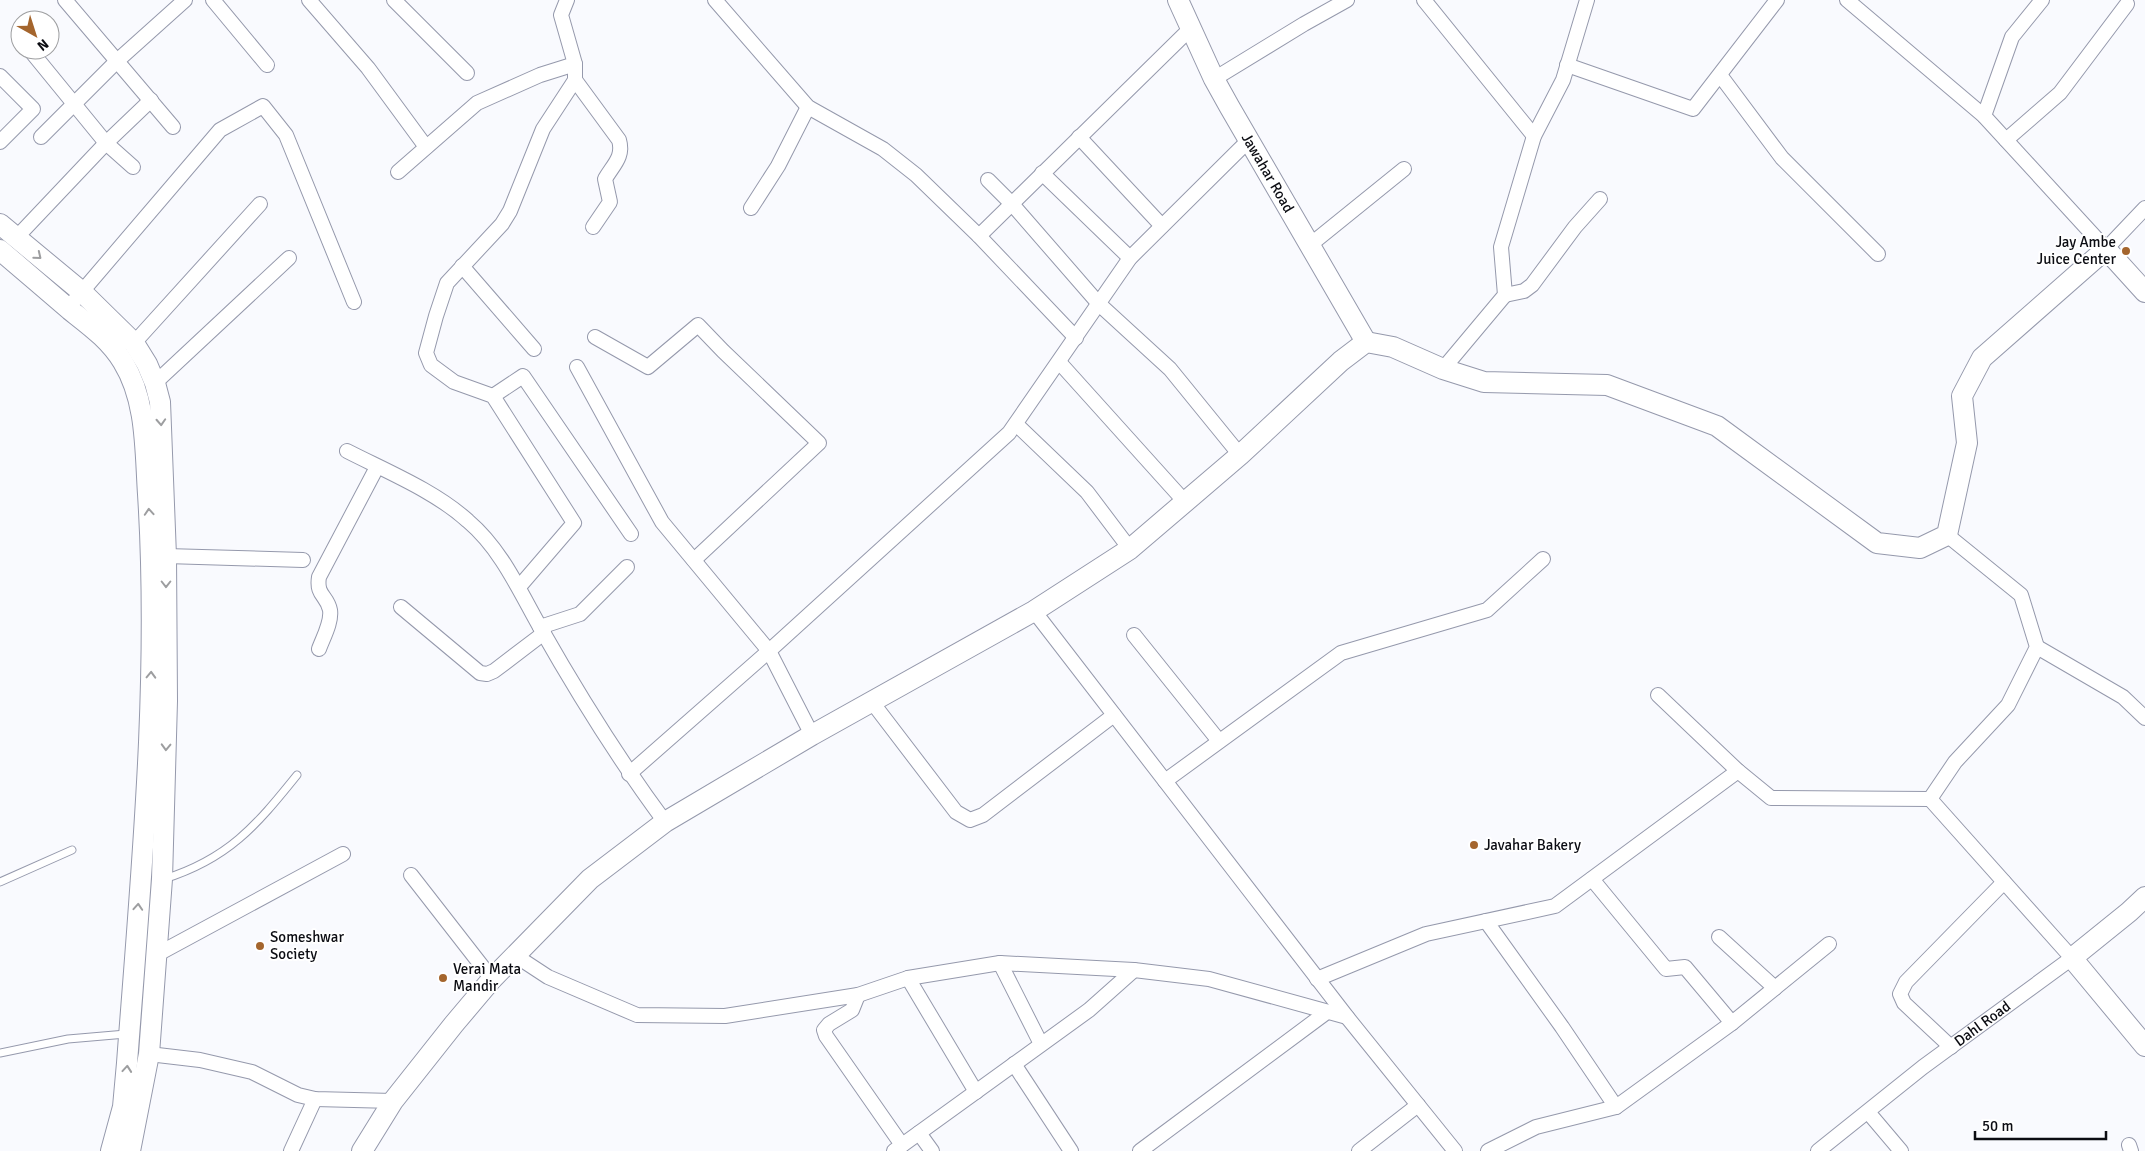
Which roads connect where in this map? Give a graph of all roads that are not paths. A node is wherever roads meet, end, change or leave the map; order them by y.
1 (65, 0) edge
2 (185, 0) edge
3 (213, 0) edge
4 (309, 0) edge
5 (396, 0) edge
6 (565, 0) edge
7 (715, 0) edge
8 (1178, 0) edge
9 (1347, 0) edge
10 (1424, 0) edge
11 (1587, 0) edge
12 (1777, 0) edge
13 (1847, 0) edge
14 (2042, 0) edge
15 (2127, 4) dead end
16 (1190, 28) junction
17 (38, 60) edge
18 (117, 61) junction
19 (575, 64) junction
20 (1568, 64) junction
21 (267, 65) dead end
22 (467, 73) dead end
23 (1720, 75) junction
24 (0, 76) edge
25 (1214, 79) junction
26 (575, 80) junction
27 (151, 100) junction
28 (74, 104) junction
29 (808, 107) junction
30 (1984, 116) junction
31 (173, 127) dead end
32 (1534, 136) junction
33 (41, 137) dead end
34 (1079, 137) junction
35 (2006, 140) junction
36 (1248, 141) junction
37 (0, 142) edge
38 (106, 142) junction
39 (426, 148) junction
40 (133, 167) dead end
41 (1404, 169) dead end
42 (398, 172) dead end
43 (1042, 173) junction
44 (988, 180) dead end
45 (1600, 199) dead end
46 (260, 204) dead end
47 (1012, 204) junction
48 (751, 208) dead end
49 (2145, 208) edge
50 (0, 224) edge
51 (1162, 226) junction
52 (592, 227) dead end
53 (979, 236) junction
54 (16, 238) junction
55 (1310, 245) junction
56 (2106, 249) junction
57 (0, 250) edge
58 (1878, 254) dead end
59 (289, 258) dead end
60 (1130, 258) junction
61 (462, 266) junction
62 (82, 292) junction
63 (2145, 292) edge
64 (1505, 295) junction
65 (354, 302) dead end
66 (1099, 304) junction
67 (68, 308) junction
68 (595, 337) dead end
69 (1076, 338) junction
70 (1366, 342) junction
71 (134, 343) junction
72 (534, 349) dead end
73 (1059, 362) junction
74 (577, 367) dead end
75 (1442, 370) junction
76 (155, 383) junction
77 (493, 396) junction
78 (1016, 424) junction
79 (346, 451) dead end
80 (1240, 455) junction
81 (377, 466) junction
82 (1186, 503) junction
83 (631, 534) dead end
84 (1947, 535) junction
85 (1130, 549) junction
86 (166, 556) junction
87 (1543, 559) dead end
88 (303, 560) dead end
89 (694, 560) junction
90 (627, 567) dead end
91 (519, 587) junction
92 (401, 607) dead end
93 (1034, 611) junction
94 (542, 630) junction
95 (1134, 635) dead end
96 (2037, 646) junction
97 (319, 649) dead end
98 (769, 651) junction
99 (1658, 694) dead end
100 (159, 701) junction
101 (872, 702) junction
102 (1114, 715) junction
103 (2145, 718) edge
104 (812, 735) junction
105 (1219, 741) junction
106 (1738, 771) junction
107 (629, 774) junction
108 (297, 776) dead end
109 (1165, 781) junction
110 (1930, 799) junction
111 (665, 822) junction
112 (72, 850) dead end
113 (343, 854) dead end
114 (411, 875) dead end
115 (162, 879) junction
116 (1592, 879) junction
117 (0, 882) edge
118 (2004, 882) junction
119 (2145, 896) edge
120 (1486, 921) junction
121 (1720, 937) dead end
122 (1829, 944) dead end
123 (156, 955) junction
124 (516, 956) junction
125 (2072, 958) junction
126 (1000, 963) junction
127 (1134, 970) junction
128 (908, 978) junction
129 (492, 979) junction
130 (1318, 979) junction
131 (1776, 988) junction
132 (858, 996) junction
133 (1327, 1012) junction
134 (1347, 1017) junction
135 (1732, 1023) junction
136 (129, 1034) junction
137 (1041, 1044) junction
138 (2145, 1046) edge
139 (1951, 1047) junction
140 (0, 1053) edge
141 (149, 1054) junction
142 (1014, 1064) junction
143 (976, 1092) junction
144 (315, 1099) junction
145 (393, 1101) junction
146 (1418, 1105) junction
147 (1616, 1107) junction
148 (131, 1108) junction
149 (1868, 1112) junction
150 (919, 1133) junction
151 (898, 1148) edge
152 (112, 1151) edge
153 (130, 1151) edge
154 (291, 1151) edge
155 (362, 1151) edge
156 (932, 1151) edge
157 (1071, 1151) edge
158 (1140, 1151) edge
159 (1359, 1151) edge
160 (1455, 1151) edge
161 (1488, 1151) edge
162 (1818, 1151) edge
163 (1901, 1151) edge

1 - 18 street
2 - 18 street
3 - 21 street
4 - 39 street
5 - 22 street
6 - 19 street
7 - 29 street
8 - 16 street, Jawahar Road
9 - 25 street
10 - 32 street
11 - 20 street
12 - 23 street
13 - 30 street
14 - 30 street
15 - 35 street
16 - 25 street, Jawahar Road
16 - 34 street
17 - 28 street
18 - 27 street
18 - 28 street
19 - 26 street
19 - 39 street
20 - 23 street
20 - 32 street
23 - 58 street
24 - 37 street
25 - 36 street, Jawahar Road
26 - 52 street
26 - 61 street
27 - 31 street
27 - 38 street
28 - 33 street
28 - 38 street
29 - 48 street
29 - 53 street
30 - 35 street
32 - 64 street
34 - 43 street
34 - 51 street
35 - 56 street
36 - 51 street
36 - 55 street, Jawahar Road
38 - 40 street
38 - 54 street
39 - 42 street
41 - 55 street
43 - 47 street
43 - 60 street
44 - 47 street
45 - 64 street
46 - 71 street
47 - 53 street
47 - 66 street
49 - 56 street
50 - 54 street
51 - 60 street
53 - 69 street
54 -> 62 street
55 - 70 street, Jawahar Road
56 - 63 street
56 - 84 street
57 - 67 street
59 - 76 street
60 - 66 street
61 - 72 street
61 - 77 street
62 - 65 street
62 - 67 street
62 - 71 street
64 - 75 street
66 - 69 street
66 - 80 street
100 -> 67 street
68 - 89 street
69 - 73 street
70 - 75 street
70 - 80 street
71 - 76 street
73 - 78 street
73 - 82 street
74 - 89 street
75 - 84 street
76 -> 86 street
77 - 83 street
77 - 91 street
78 - 85 street
78 - 98 street
79 - 81 street
80 - 82 street
81 - 91 street
81 - 97 street
82 - 85 street
84 - 96 street
85 - 93 street
86 - 88 street
86 -> 100 street
87 - 105 street
89 - 98 street
90 - 94 street
91 - 94 street
92 - 94 street
93 - 101 street
93 - 102 street
94 - 107 street
95 - 105 street
96 - 103 street
96 - 110 street
98 - 104 street
98 - 107 street
99 - 106 street
100 -> 115 street
136 -> 100 street
101 - 102 street
101 - 104 street
102 - 109 street
104 - 111 street
105 - 109 street
106 - 110 street
106 - 116 street
107 - 111 street
108 - 115 lane
109 - 130 street
110 - 118 street
111 - 124 street
112 - 117 lane
113 - 123 street
114 - 129 street
115 - 123 street
116 - 120 street
116 - 135 street
118 - 125 street
118 - 139 street
119 - 125 street, Dahl Road
120 - 130 street
120 - 147 street
121 - 131 street
122 - 131 street
123 - 141 street
124 - 129 street
124 - 132 street
125 - 138 street
125 - 139 street, Dahl Road
126 - 127 street
126 - 128 street
126 - 137 street
127 - 133 street
127 - 137 street
128 - 132 street
128 - 143 street
129 - 145 street
130 - 134 street
131 - 135 street
132 - 151 street
133 - 134 street
133 - 158 street
134 - 146 street
135 - 147 street
136 - 140 lane
148 -> 136 street
137 - 142 street
139 - 149 street, Dahl Road
141 - 144 street
141 - 148 street
142 - 143 street
142 - 157 street
143 - 150 street
144 - 145 street
144 - 154 street
145 - 155 street
146 - 159 street
146 - 160 street
147 - 161 street
148 - 152 street
148 - 153 street
149 - 162 street, Dahl Road
149 - 163 street
150 - 151 street
150 - 156 street

